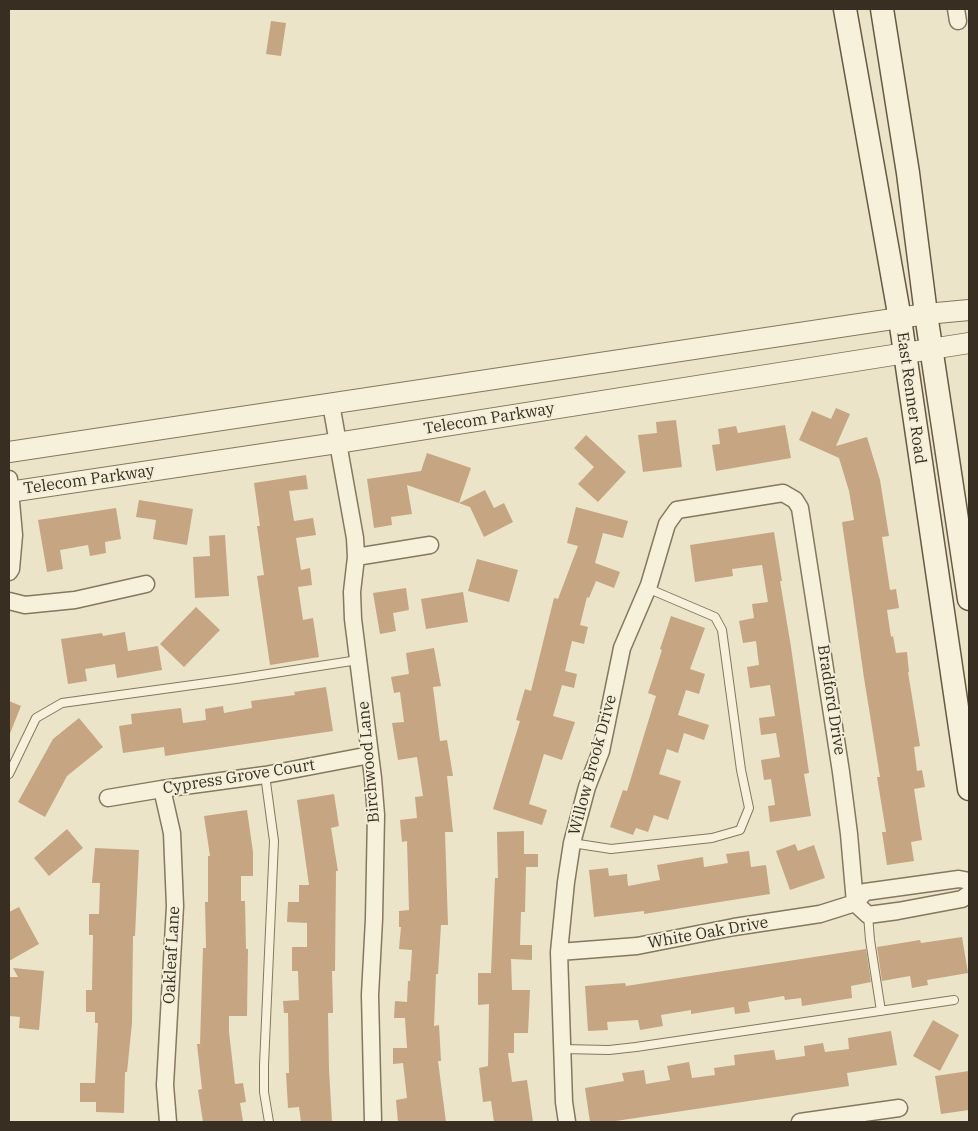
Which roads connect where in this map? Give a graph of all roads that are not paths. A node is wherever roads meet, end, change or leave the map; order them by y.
1 (845, 9) edge
2 (882, 9) edge
3 (969, 310) edge
4 (926, 314) junction
5 (900, 319) junction
6 (969, 344) edge
7 (932, 350) junction
8 (904, 354) junction
9 (331, 404) junction
10 (337, 443) junction
11 (9, 452) edge
12 (9, 487) edge
13 (795, 500) joint
14 (430, 546) dead end
15 (10, 555) edge
16 (356, 557) junction
17 (9, 572) edge
18 (146, 584) dead end
19 (647, 588) junction
20 (969, 599) edge
21 (9, 602) edge
22 (358, 660) junction
23 (370, 755) junction
24 (9, 774) edge
25 (265, 775) junction
26 (162, 789) junction
27 (969, 790) edge
28 (108, 798) dead end
29 (572, 843) junction
30 (969, 881) edge
31 (969, 894) edge
32 (855, 903) junction
33 (868, 915) junction
34 (558, 952) junction
35 (954, 1000) dead end
36 (881, 1011) junction
37 (562, 1049) junction
38 (899, 1108) dead end
39 (168, 1122) edge
40 (269, 1122) edge
41 (373, 1122) edge
42 (568, 1122) edge
43 (800, 1122) edge

1 - 5 main road, East Renner Road
2 - 4 main road, East Renner Road
3 - 4 street
4 - 5 street
4 - 7 main road, East Renner Road
5 - 8 main road, East Renner Road
5 - 9 street
6 - 7 street, Telecom Parkway
7 - 8 street, Telecom Parkway
7 - 20 main road, East Renner Road
8 - 10 street, Telecom Parkway
8 - 27 main road, East Renner Road
9 - 10 street, Birchwood Lane
9 - 11 street
10 - 12 street, Telecom Parkway
10 - 16 street, Birchwood Lane
12 - 15 street
13 - 19 street, Willow Brook Drive
13 - 32 street, Bradford Drive
14 - 16 street
15 - 17 street
16 - 22 street, Birchwood Lane
18 - 21 street
19 - 29 street, Willow Brook Drive
19 - 29 lane
22 - 23 street, Birchwood Lane
22 - 24 lane
23 - 25 street, Cypress Grove Court
23 - 41 street, Birchwood Lane
25 - 26 street, Cypress Grove Court
25 - 40 lane
26 - 28 street, Cypress Grove Court
26 - 39 street, Oakleaf Lane
29 - 34 street, Willow Brook Drive
30 - 32 street, White Oak Drive
31 - 33 street
32 - 33 street
32 - 34 street, White Oak Drive
33 - 36 lane
34 - 37 street, Willow Brook Drive
35 - 36 lane
36 - 37 lane
37 - 42 street, Willow Brook Drive
38 - 43 street

